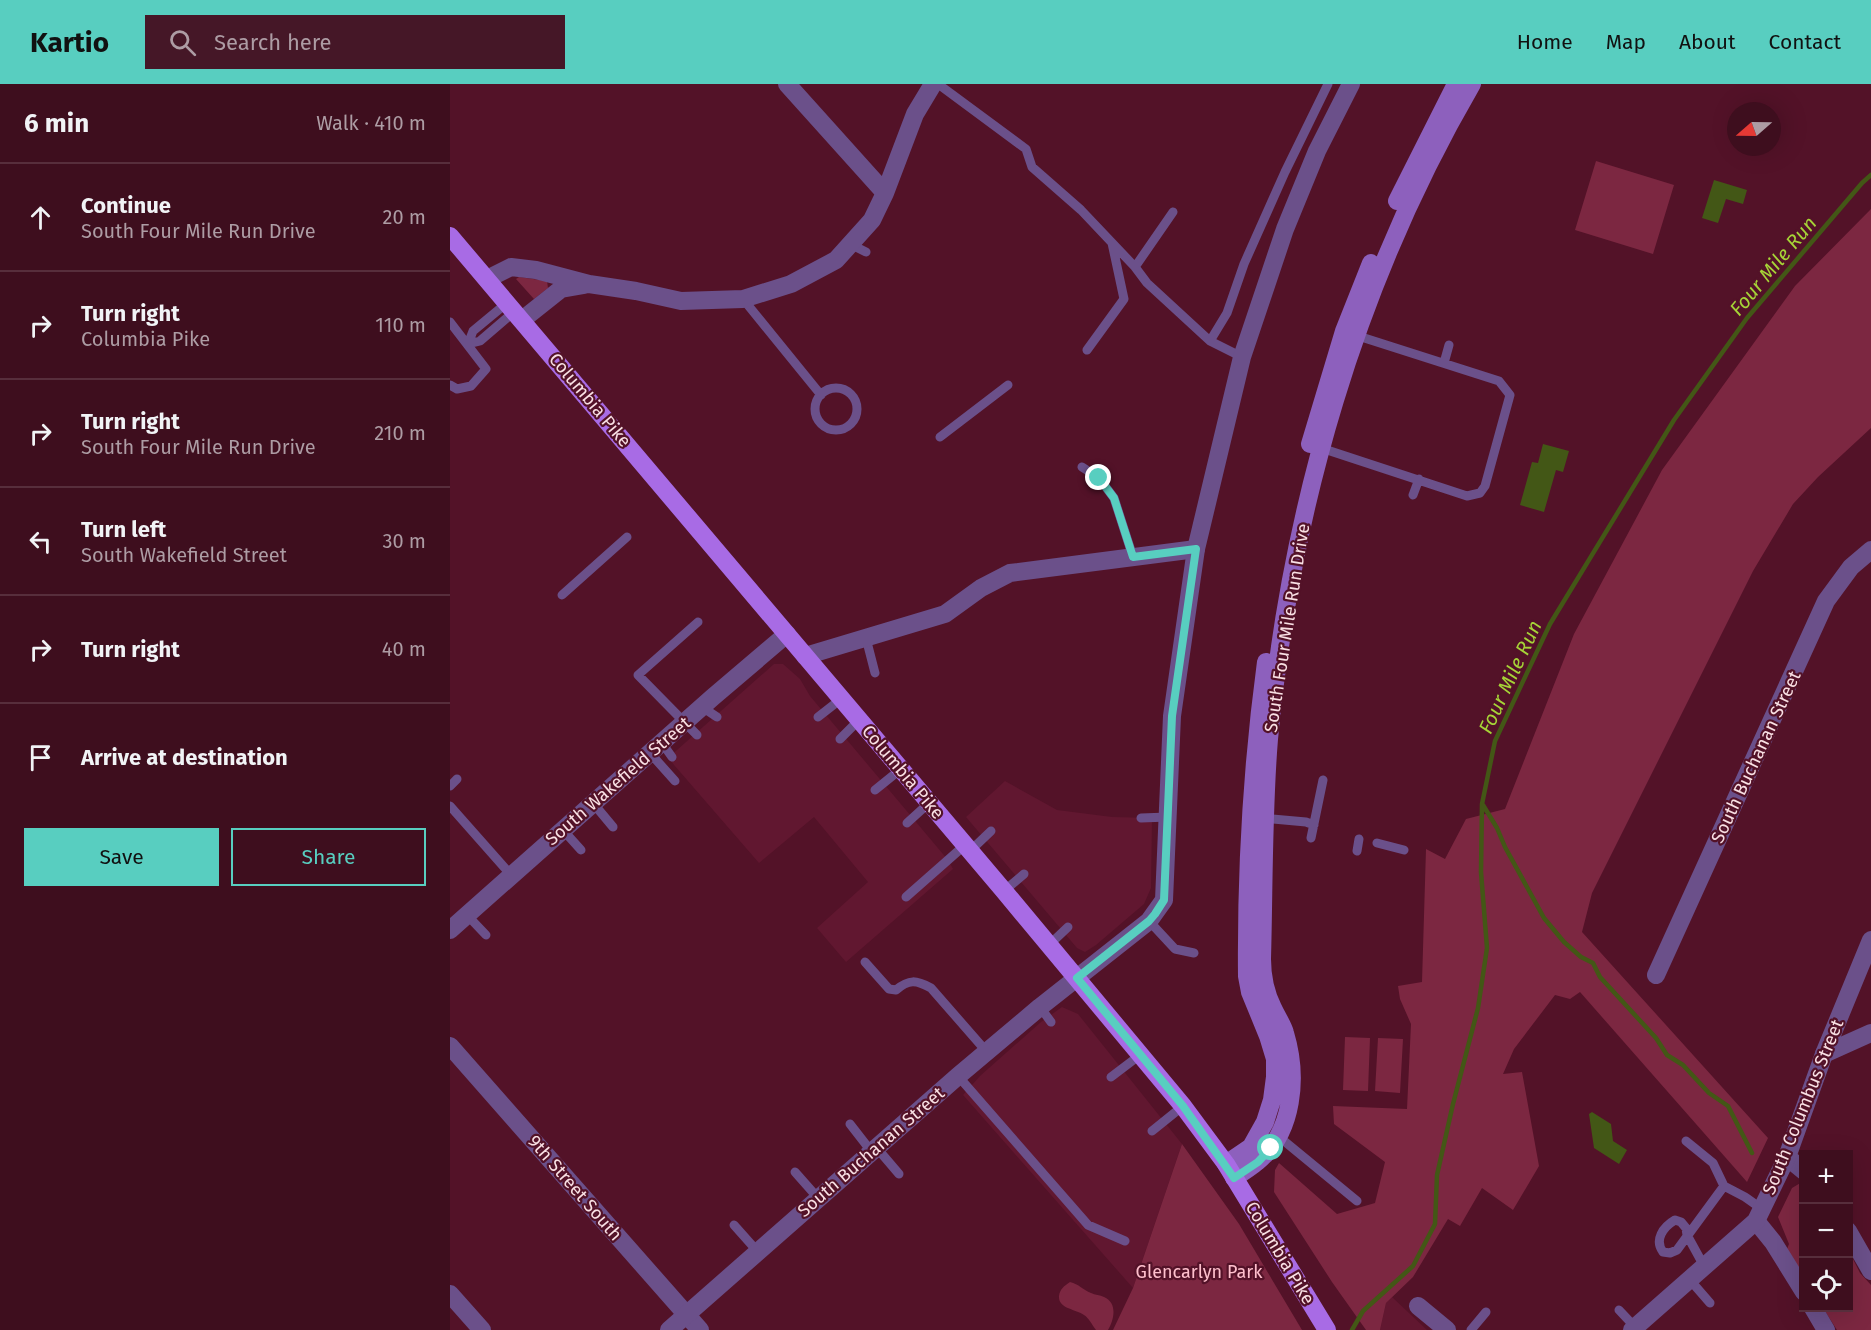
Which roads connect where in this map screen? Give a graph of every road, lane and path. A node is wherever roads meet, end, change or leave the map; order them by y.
1 (787, 84) edge
2 (935, 84) edge
3 (1328, 84) edge
4 (1351, 84) edge
5 (1456, 84) edge
6 (1472, 84) edge
7 (885, 193) junction
8 (1173, 212) dead end
9 (450, 236) edge
10 (1111, 241) junction
11 (1135, 267) junction
12 (487, 279) junction
13 (589, 284) junction
14 (743, 299) junction
15 (515, 311) junction
16 (450, 322) edge
17 (1350, 333) junction
18 (1210, 341) junction
19 (468, 344) junction
20 (1449, 345) dead end
21 (1087, 350) dead end
22 (1242, 357) junction
23 (1444, 363) junction
24 (450, 385) edge
25 (1008, 385) dead end
26 (821, 394) junction
27 (940, 437) dead end
28 (1316, 446) junction
29 (1082, 467) dead end
30 (1419, 479) junction
31 (1413, 495) dead end
32 (627, 537) dead end
33 (1196, 549) junction
34 (1871, 550) edge
35 (1133, 557) junction
36 (562, 595) dead end
37 (698, 622) dead end
38 (787, 634) junction
39 (866, 638) junction
40 (805, 656) junction
41 (875, 673) dead end
42 (841, 699) junction
43 (818, 717) dead end
44 (859, 720) junction
45 (691, 728) junction
46 (840, 739) dead end
47 (661, 751) junction
48 (901, 769) junction
49 (1323, 780) dead end
50 (675, 782) dead end
51 (875, 790) dead end
52 (593, 803) junction
53 (929, 803) junction
54 (450, 806) edge
55 (1168, 817) junction
56 (1141, 818) dead end
57 (1258, 818) junction
58 (907, 823) dead end
59 (1314, 825) junction
60 (613, 827) dead end
61 (563, 830) junction
62 (991, 831) dead end
63 (1311, 838) dead end
64 (1359, 839) dead end
65 (1377, 843) dead end
66 (968, 848) junction
67 (581, 850) dead end
68 (1404, 850) dead end
69 (1357, 851) dead end
70 (1024, 874) dead end
71 (511, 875) junction
72 (1004, 891) junction
73 (906, 897) dead end
74 (467, 915) junction
75 (1149, 921) junction
76 (1068, 927) dead end
77 (450, 930) edge
78 (486, 935) dead end
79 (1871, 940) edge
80 (1049, 945) junction
81 (1194, 953) dead end
82 (865, 962) dead end
83 (1656, 975) dead end
84 (1077, 978) junction
85 (1871, 1033) edge
86 (450, 1046) edge
87 (986, 1051) junction
88 (1824, 1054) junction
89 (1140, 1055) junction
90 (957, 1076) junction
91 (1111, 1077) dead end
92 (1183, 1106) junction
93 (850, 1124) dead end
94 (1152, 1131) dead end
95 (1278, 1136) junction
96 (1686, 1141) dead end
97 (873, 1149) junction
98 (1787, 1157) junction
99 (1799, 1168) edge
100 (1230, 1171) junction
101 (795, 1172) dead end
102 (899, 1174) dead end
103 (1724, 1186) junction
104 (818, 1198) junction
105 (1357, 1202) dead end
106 (1759, 1215) junction
107 (734, 1225) dead end
108 (1853, 1240) edge
109 (1125, 1241) dead end
110 (758, 1252) junction
111 (1704, 1266) junction
112 (1871, 1271) edge
113 (1690, 1280) junction
114 (1799, 1285) edge
115 (450, 1294) edge
116 (1710, 1303) dead end
117 (1418, 1306) dead end
118 (1619, 1310) dead end
119 (1486, 1312) dead end
120 (1815, 1312) edge
121 (687, 1315) junction
122 (1633, 1328) edge
123 (482, 1330) edge
124 (669, 1330) edge
125 (700, 1330) edge
126 (1327, 1330) edge
127 (1447, 1330) edge
128 (1471, 1330) edge
129 (1826, 1330) edge

1 - 7 street
2 - 7 street
2 - 10 lane
3 - 18 lane
4 - 22 street
5 - 17 main road, South Four Mile Run Drive
6 - 17 main road, South Four Mile Run Drive
7 - 14 street
8 - 11 lane
9 - 12 main road, Columbia Pike
10 - 11 lane
10 - 21 lane
11 - 18 lane
12 - 13 street
12 - 15 main road, Columbia Pike
13 - 14 street
13 - 15 street
14 - 26 lane
15 - 19 lane
15 - 38 main road, Columbia Pike
16 - 19 lane
17 - 23 lane
17 - 28 main road, South Four Mile Run Drive
18 - 22 lane
19 - 24 lane
20 - 23 lane
22 - 33 street
23 - 30 lane
25 - 27 lane
26 - 26 lane
28 - 30 lane
28 - 57 main road, South Four Mile Run Drive
29 - 35 lane
30 - 31 lane
32 - 36 lane
33 - 35 street
33 - 55 street
34 - 83 street, South Buchanan Street
35 - 39 street
37 - 45 lane
38 - 40 main road, Columbia Pike
38 - 45 street, South Wakefield Street
39 - 40 street
39 - 41 lane
40 - 42 main road, Columbia Pike
42 - 43 lane
42 - 44 main road, Columbia Pike
44 - 46 lane
44 - 48 main road, Columbia Pike
45 - 47 street, South Wakefield Street
47 - 50 lane
47 - 52 street, South Wakefield Street
48 - 51 lane
48 - 53 main road, Columbia Pike
49 - 59 lane
52 - 60 lane
52 - 61 street, South Wakefield Street
53 - 58 lane
53 - 66 main road, Columbia Pike
54 - 71 lane
55 - 56 lane
55 - 75 street
57 - 59 lane
57 - 95 main road, South Four Mile Run Drive
57 - 100 main road, South Four Mile Run Drive
59 - 63 lane
61 - 67 lane
61 - 71 street, South Wakefield Street
62 - 66 lane
64 - 69 lane
65 - 68 lane
66 - 72 main road, Columbia Pike
66 - 73 lane
70 - 72 lane
71 - 74 street, South Wakefield Street
72 - 80 main road, Columbia Pike
74 - 77 street, South Wakefield Street
74 - 78 lane
75 - 81 lane
75 - 84 street
76 - 80 lane
79 - 88 street, South Columbus Street
80 - 84 main road, Columbia Pike
82 - 87 lane
84 - 87 street, South Buchanan Street
84 - 89 main road, Columbia Pike
85 - 88 street
86 - 121 street, 9th Street South
87 - 90 street, South Buchanan Street
88 - 98 street, South Columbus Street
89 - 91 lane
89 - 92 main road, Columbia Pike
90 - 97 street, South Buchanan Street
90 - 109 lane
92 - 94 lane
92 - 100 main road, Columbia Pike
93 - 97 lane
95 - 100 main road, South Four Mile Run Drive
95 - 105 lane
96 - 103 lane
97 - 102 lane
97 - 104 street, South Buchanan Street
98 - 99 street
98 - 106 street, South Columbus Street
100 - 126 main road, Columbia Pike
101 - 104 lane
103 - 106 lane
103 - 111 lane
104 - 110 street, South Buchanan Street
106 - 111 street, South Columbus Street
106 - 114 street
107 - 110 lane
108 - 112 street
110 - 121 street, South Buchanan Street
111 - 113 street, South Columbus Street
113 - 116 lane
113 - 122 street, South Columbus Street
115 - 123 street
117 - 127 street
118 - 122 lane
119 - 128 lane
120 - 129 street
121 - 124 street, South Buchanan Street
121 - 125 street, 9th Street South

